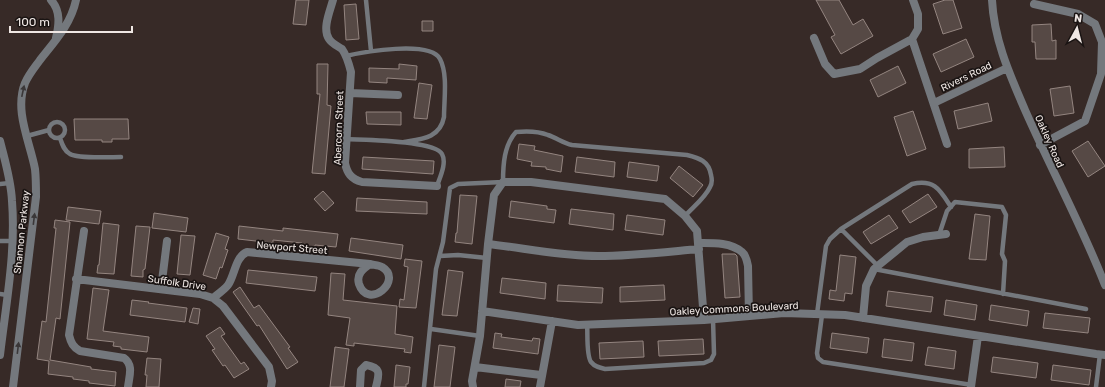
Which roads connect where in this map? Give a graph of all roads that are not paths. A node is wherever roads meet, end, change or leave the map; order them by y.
1 (51, 0) edge
2 (76, 0) edge
3 (333, 0) edge
4 (366, 0) edge
5 (913, 0) edge
6 (992, 0) edge
7 (1034, 4) dead end
8 (814, 38) dead end
9 (912, 39) junction
10 (55, 41) junction
11 (371, 51) junction
12 (346, 56) junction
13 (1007, 68) junction
14 (350, 93) junction
15 (398, 95) dead end
16 (934, 103) junction
17 (49, 130) junction
18 (27, 136) junction
19 (60, 138) junction
20 (346, 139) junction
21 (0, 141) edge
22 (404, 142) junction
23 (947, 144) dead end
24 (1040, 145) junction
25 (122, 157) dead end
26 (503, 182) junction
27 (10, 183) junction
28 (0, 184) edge
29 (437, 186) joint
30 (951, 207) junction
31 (685, 216) junction
32 (841, 229) junction
33 (84, 231) dead end
34 (942, 235) joint
35 (0, 241) edge
36 (13, 241) junction
37 (167, 241) dead end
38 (488, 244) junction
39 (699, 246) junction
40 (440, 256) junction
41 (486, 258) junction
42 (370, 264) dead end
43 (876, 267) junction
44 (1102, 270) edge
45 (76, 279) junction
46 (1105, 285) edge
47 (161, 289) junction
48 (4, 294) edge
49 (1002, 294) junction
50 (213, 298) junction
51 (1086, 309) dead end
52 (482, 311) junction
53 (819, 314) junction
54 (749, 316) junction
55 (863, 318) junction
56 (709, 319) junction
57 (552, 321) junction
58 (587, 324) junction
59 (431, 328) junction
60 (480, 336) junction
61 (978, 336) junction
62 (1102, 354) edge
63 (0, 355) edge
64 (475, 366) junction
65 (541, 375) junction
66 (972, 386) edge
67 (13, 387) edge
68 (128, 387) edge
69 (271, 387) edge
70 (360, 387) edge
71 (376, 387) edge
72 (424, 387) edge
73 (473, 387) edge
74 (540, 387) edge
75 (1096, 387) edge

1 - 10 street
2 - 10 street, Shannon Parkway
3 - 12 street, Abercorn Street
4 - 11 lane
5 - 9 street
6 - 13 street, Oakley Road
7 - 24 street
8 - 9 street
9 - 16 street
18 -> 10 street, Shannon Parkway
11 - 12 lane
11 - 22 lane
12 - 14 street, Abercorn Street
13 - 16 street, Rivers Road
13 - 24 street, Oakley Road
14 - 15 street
14 - 20 street, Abercorn Street
16 - 23 street
17 - 18 lane
17 - 19 lane
17 - 19 lane
67 -> 18 street, Shannon Parkway
19 - 25 lane
20 - 22 lane
20 - 29 street, Abercorn Street
21 - 27 street, Shannon Parkway
22 - 29 lane
24 - 44 street, Oakley Road
26 - 31 street
26 - 31 lane
26 - 38 street
26 - 40 lane
27 - 28 lane
27 - 36 street, Shannon Parkway
30 - 32 lane
30 - 34 lane
30 - 49 lane
31 - 39 street
32 - 43 lane
32 - 53 lane
33 - 45 street
34 - 43 street
35 - 36 lane
36 - 48 street, Shannon Parkway
37 - 47 street
38 - 39 street
38 - 41 street
39 - 54 street
39 - 56 street
40 - 41 lane
40 - 59 lane
41 - 52 street
42 - 50 street, Newport Street
43 - 49 lane
43 - 55 street
44 - 46 street, Oakley Road
45 - 47 street, Suffolk Drive
45 - 68 street
47 - 50 street, Suffolk Drive
48 - 63 street, Shannon Parkway
49 - 51 lane
50 - 69 street, Suffolk Drive
52 - 57 street, Oakley Commons Boulevard
52 - 60 street
53 - 54 street, Oakley Commons Boulevard
53 - 55 street, Oakley Commons Boulevard
53 - 66 lane
54 - 56 street, Oakley Commons Boulevard
55 - 61 street, Oakley Commons Boulevard
56 - 58 street, Oakley Commons Boulevard
56 - 58 lane
57 - 58 street, Oakley Commons Boulevard
57 - 65 street
59 - 60 lane
59 - 72 lane
60 - 64 street
61 - 62 street, Oakley Commons Boulevard
61 - 66 street
62 - 75 lane
64 - 65 street
64 - 73 street
65 - 74 street
70 - 71 street

